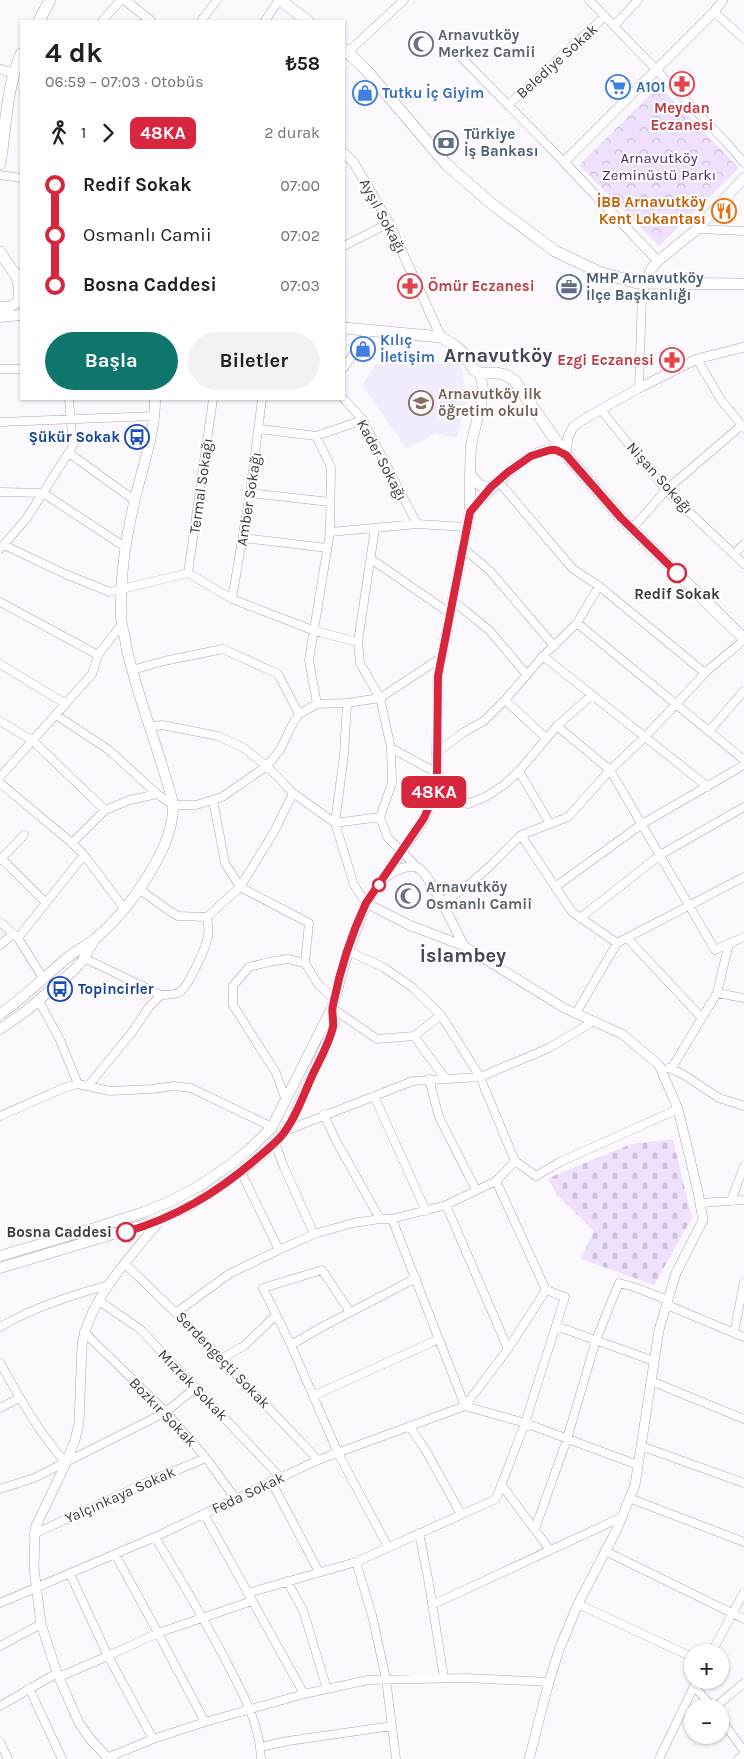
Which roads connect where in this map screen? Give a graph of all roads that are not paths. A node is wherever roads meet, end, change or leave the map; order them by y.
1 (50, 0) edge
2 (121, 0) edge
3 (125, 0) edge
4 (217, 0) edge
5 (279, 0) edge
6 (404, 0) edge
7 (588, 0) edge
8 (638, 0) edge
9 (724, 0) edge
10 (714, 12) junction
11 (605, 16) junction
12 (39, 20) edge
13 (103, 20) edge
14 (150, 20) edge
15 (202, 20) edge
16 (266, 20) edge
17 (307, 20) edge
18 (614, 26) junction
19 (744, 39) edge
20 (346, 51) edge
21 (460, 56) dead end
22 (18, 64) edge
23 (0, 69) edge
24 (656, 70) junction
25 (508, 105) junction
26 (2, 134) edge
27 (345, 154) edge
28 (564, 162) junction
29 (744, 163) edge
30 (0, 164) edge
31 (0, 175) edge
32 (20, 178) edge
33 (744, 178) edge
34 (389, 223) junction
35 (697, 229) junction
36 (744, 231) edge
37 (345, 245) edge
38 (0, 253) edge
39 (658, 261) junction
40 (19, 277) edge
41 (645, 284) junction
42 (744, 284) edge
43 (0, 307) edge
44 (20, 315) edge
45 (0, 317) edge
46 (345, 328) edge
47 (369, 331) junction
48 (441, 337) junction
49 (744, 347) edge
50 (697, 359) junction
51 (345, 367) edge
52 (0, 369) edge
53 (20, 369) edge
54 (480, 374) junction
55 (639, 388) junction
56 (69, 400) edge
57 (149, 400) edge
58 (155, 400) edge
59 (213, 400) edge
60 (262, 400) edge
61 (345, 400) edge
62 (601, 410) junction
63 (155, 416) junction
64 (71, 419) junction
65 (364, 420) junction
66 (0, 422) edge
67 (743, 427) edge
68 (260, 429) junction
69 (316, 436) junction
70 (69, 453) junction
71 (566, 455) junction
72 (470, 476) junction
73 (495, 484) junction
74 (666, 490) junction
75 (0, 492) edge
76 (43, 493) junction
77 (250, 493) junction
78 (134, 500) junction
79 (330, 502) junction
80 (470, 512) junction
81 (417, 524) junction
82 (467, 527) junction
83 (375, 528) junction
84 (632, 529) junction
85 (330, 532) junction
86 (243, 538) junction
87 (744, 544) edge
88 (2, 547) edge
89 (125, 547) junction
90 (327, 548) junction
91 (463, 548) junction
92 (734, 554) junction
93 (371, 559) junction
94 (744, 564) edge
95 (188, 574) junction
96 (599, 586) junction
97 (122, 589) junction
98 (232, 599) junction
99 (453, 601) junction
100 (0, 602) edge
101 (451, 614) junction
102 (727, 622) junction
103 (577, 623) junction
104 (122, 624) junction
105 (744, 629) edge
106 (314, 631) junction
107 (744, 639) edge
108 (358, 642) junction
109 (554, 646) junction
110 (98, 655) junction
111 (543, 656) junction
112 (442, 657) junction
113 (0, 664) edge
114 (132, 670) junction
115 (705, 673) junction
116 (527, 675) junction
117 (744, 691) edge
118 (592, 695) junction
119 (380, 698) junction
120 (505, 700) junction
121 (346, 703) junction
122 (66, 704) junction
123 (317, 704) junction
124 (676, 704) junction
125 (299, 714) junction
126 (56, 715) junction
127 (0, 721) edge
128 (556, 726) junction
129 (150, 727) junction
130 (709, 732) junction
131 (645, 737) junction
132 (546, 738) junction
133 (33, 741) junction
134 (391, 748) junction
135 (436, 753) junction
136 (744, 760) edge
137 (267, 766) junction
138 (744, 766) edge
139 (610, 770) junction
140 (519, 771) junction
141 (437, 773) junction
142 (0, 777) edge
143 (0, 783) edge
144 (708, 787) junction
145 (293, 793) junction
146 (157, 794) junction
147 (213, 800) junction
148 (173, 804) junction
149 (744, 807) edge
150 (105, 810) junction
151 (380, 817) junction
152 (335, 823) junction
153 (550, 824) junction
154 (642, 824) junction
155 (521, 835) junction
156 (24, 836) dead end
157 (72, 843) junction
158 (402, 852) junction
159 (84, 855) junction
160 (660, 855) junction
161 (0, 858) edge
162 (418, 868) junction
163 (385, 877) junction
164 (744, 878) edge
165 (240, 887) junction
166 (555, 887) junction
167 (139, 889) junction
168 (46, 903) junction
169 (366, 903) junction
170 (442, 903) junction
171 (689, 905) junction
172 (124, 908) junction
173 (208, 917) junction
174 (580, 918) junction
175 (0, 922) edge
176 (16, 936) junction
177 (744, 937) edge
178 (627, 938) junction
179 (94, 940) junction
180 (618, 943) junction
181 (729, 943) junction
182 (0, 945) edge
183 (464, 946) junction
184 (348, 951) junction
185 (84, 958) junction
186 (305, 963) junction
187 (43, 978) junction
188 (717, 993) junction
189 (161, 995) junction
190 (744, 998) edge
191 (39, 1001) junction
192 (333, 1004) junction
193 (576, 1013) junction
194 (0, 1014) edge
195 (441, 1015) junction
196 (702, 1018) junction
197 (594, 1022) junction
198 (0, 1029) edge
199 (414, 1036) junction
200 (660, 1065) junction
201 (671, 1069) junction
202 (480, 1077) junction
203 (445, 1078) junction
204 (429, 1079) junction
205 (78, 1084) junction
206 (88, 1086) junction
207 (374, 1096) junction
208 (286, 1101) junction
209 (744, 1106) edge
210 (678, 1109) junction
211 (324, 1114) junction
212 (0, 1116) edge
213 (272, 1127) junction
214 (285, 1131) junction
215 (275, 1142) junction
216 (515, 1161) junction
217 (744, 1166) edge
218 (241, 1172) junction
219 (496, 1181) junction
220 (476, 1190) junction
221 (744, 1200) edge
222 (730, 1201) junction
223 (700, 1203) junction
224 (446, 1205) junction
225 (426, 1210) junction
226 (380, 1219) junction
227 (392, 1219) junction
228 (160, 1220) junction
229 (314, 1234) junction
230 (279, 1250) junction
231 (0, 1256) edge
232 (125, 1264) junction
233 (0, 1268) edge
234 (416, 1278) junction
235 (744, 1282) edge
236 (109, 1285) junction
237 (546, 1290) junction
238 (99, 1300) junction
239 (667, 1303) junction
240 (177, 1312) junction
241 (350, 1312) junction
242 (276, 1314) junction
243 (556, 1326) junction
244 (0, 1327) edge
245 (84, 1332) junction
246 (734, 1333) junction
247 (744, 1337) edge
248 (439, 1339) junction
249 (596, 1340) junction
250 (291, 1345) junction
251 (508, 1349) junction
252 (223, 1358) junction
253 (654, 1362) junction
254 (0, 1363) edge
255 (651, 1381) junction
256 (195, 1388) junction
257 (313, 1396) junction
258 (19, 1398) junction
259 (465, 1406) junction
260 (0, 1408) edge
261 (166, 1412) junction
262 (744, 1419) edge
263 (525, 1423) junction
264 (408, 1426) junction
265 (568, 1438) junction
266 (641, 1446) junction
267 (338, 1453) junction
268 (206, 1458) junction
269 (318, 1460) junction
270 (66, 1464) junction
271 (638, 1465) junction
272 (280, 1477) junction
273 (271, 1481) junction
274 (744, 1483) edge
275 (501, 1484) junction
276 (0, 1489) edge
277 (235, 1498) junction
278 (630, 1498) junction
279 (204, 1514) junction
280 (461, 1514) junction
281 (622, 1517) junction
282 (535, 1529) junction
283 (419, 1533) junction
284 (34, 1534) junction
285 (155, 1537) junction
286 (744, 1542) edge
287 (388, 1547) junction
288 (550, 1550) junction
289 (605, 1551) junction
290 (114, 1554) junction
291 (356, 1562) junction
292 (319, 1572) junction
293 (70, 1574) junction
294 (288, 1582) junction
295 (35, 1589) junction
296 (744, 1592) edge
297 (248, 1593) junction
298 (252, 1601) junction
299 (0, 1603) edge
300 (432, 1604) junction
301 (578, 1604) junction
302 (732, 1613) junction
303 (204, 1618) junction
304 (744, 1619) edge
305 (41, 1624) junction
306 (158, 1633) junction
307 (716, 1644) edge
308 (0, 1646) edge
309 (684, 1653) edge
310 (108, 1656) junction
311 (58, 1675) junction
312 (444, 1678) junction
313 (386, 1680) junction
314 (549, 1682) junction
315 (744, 1683) edge
316 (30, 1688) junction
317 (328, 1689) junction
318 (693, 1689) edge
319 (304, 1694) junction
320 (724, 1699) edge
321 (0, 1706) edge
322 (251, 1709) junction
323 (205, 1722) junction
324 (392, 1726) junction
325 (729, 1730) edge
326 (153, 1739) junction
327 (0, 1742) edge
328 (260, 1747) junction
329 (744, 1751) edge
330 (744, 1755) edge
331 (108, 1758) edge
332 (8, 1759) edge
333 (62, 1759) edge
334 (261, 1759) edge
335 (396, 1759) edge
336 (529, 1759) edge
337 (659, 1759) edge
338 (738, 1759) edge

1 - 12 main road
2 - 13 street
3 - 14 street
4 - 15 street
5 - 16 street
5 - 17 main road
6 - 20 street
7 - 11 street
8 - 18 street
9 - 10 street
10 - 19 street
10 - 24 street
11 - 18 street
11 - 25 street, Belediye Sokak
18 - 24 street
20 - 41 main road
21 - 25 street
22 - 23 street
22 - 26 main road
24 - 28 street
24 - 29 street
25 - 28 street
26 - 30 main road
27 - 34 street, Ayşıl Sokağı
28 - 39 street
31 - 32 street
33 - 35 main road
34 - 37 street
34 - 48 street, Ayşıl Sokağı
35 - 36 street
35 - 39 main road
38 - 40 main road
39 - 41 main road
40 - 43 main road
41 - 42 main road
41 - 55 street
44 - 45 main road
46 - 47 main road
47 - 48 main road
47 - 51 street
48 - 54 main road
49 - 50 street
50 - 55 street
50 - 67 street
52 - 53 street
54 - 71 main road
54 - 72 main road
55 - 62 street
56 - 64 street
57 - 63 main road
58 - 63 main road
59 - 95 street, Termal Sokağı
60 - 68 street, Amber Sokağı
61 - 65 street, Kader Sokağı
62 - 71 street
62 - 74 street, Nişan Sokağı
63 - 64 street
63 - 78 main road
64 - 66 street
64 - 70 street
65 - 69 street
65 - 81 street, Kader Sokağı
67 - 74 street
68 - 69 street
68 - 77 street, Amber Sokağı
69 - 79 street
70 - 76 street
70 - 78 street
71 - 73 main road
71 - 84 main road
72 - 73 main road
72 - 80 main road
73 - 80 main road
73 - 96 street
74 - 84 street
74 - 92 street, Nişan Sokağı
75 - 76 street
76 - 88 street
76 - 89 street
77 - 79 street
77 - 86 street, Amber Sokağı
78 - 89 main road
79 - 85 street
80 - 82 main road
81 - 82 street
81 - 83 street
82 - 91 main road
83 - 85 street
83 - 93 street
84 - 102 main road
85 - 90 street
86 - 90 street
86 - 98 street, Amber Sokağı
87 - 92 street
88 - 97 street
89 - 97 main road
90 - 106 street
91 - 99 main road
91 - 109 street
92 - 94 street, Nişan Sokağı
93 - 101 street
93 - 108 street
95 - 97 street
95 - 98 street
96 - 103 street
96 - 115 street
97 - 104 main road
98 - 106 street
99 - 101 main road
99 - 116 street
100 - 110 street
101 - 112 main road
102 - 105 main road
102 - 107 main road
103 - 109 street
103 - 124 street
104 - 110 street
104 - 114 main road
106 - 108 street
106 - 123 street
107 - 115 street
108 - 119 street
109 - 111 street
110 - 122 street
111 - 116 street
111 - 118 street
112 - 119 street
112 - 135 main road
113 - 122 street
114 - 125 street
114 - 129 main road
115 - 124 street
116 - 120 street
117 - 130 street
118 - 128 street
118 - 131 street
119 - 121 street
119 - 134 street
120 - 132 street
120 - 135 street
121 - 123 street
121 - 152 street
122 - 126 street
123 - 125 street
124 - 130 street
124 - 131 street
125 - 137 street
126 - 133 street
126 - 146 street
127 - 133 street
128 - 132 street
128 - 139 street
129 - 137 street
129 - 148 main road
130 - 136 street
131 - 139 street
131 - 144 street
132 - 140 street
133 - 142 street
133 - 150 street
134 - 141 street
134 - 151 street
135 - 141 main road
137 - 145 street
137 - 147 street
138 - 144 street
139 - 153 street
139 - 154 street
140 - 141 street
140 - 153 street
141 - 158 main road
143 - 157 street
144 - 154 street
145 - 152 street
145 - 165 street
146 - 148 street
146 - 150 street
147 - 148 street
147 - 165 street
148 - 167 main road
149 - 160 street
150 - 157 street
151 - 152 street
151 - 158 street
152 - 169 street
153 - 155 street
154 - 160 street
154 - 166 street
155 - 166 street
155 - 170 street
156 - 161 street
157 - 159 street
158 - 162 street
158 - 163 main road
159 - 168 street
159 - 172 street
160 - 171 street
160 - 174 street
161 - 168 street
162 - 163 street
162 - 170 street
163 - 169 main road
164 - 171 street
165 - 173 street
165 - 186 street
166 - 174 street
167 - 172 main road
167 - 173 street
168 - 176 street
169 - 183 street
169 - 184 main road
170 - 183 street
171 - 178 street
171 - 181 street
172 - 179 main road
173 - 189 street
174 - 180 street
175 - 176 street
176 - 182 street
176 - 187 street
177 - 181 street
178 - 180 street
178 - 196 street
179 - 185 main road
179 - 187 main road
180 - 193 street
181 - 188 street
183 - 193 street
184 - 192 main road
184 - 195 street
185 - 189 street
185 - 191 main road
186 - 192 street
186 - 208 street
187 - 194 main road
188 - 190 street
188 - 196 street
189 - 206 street
191 - 198 main road
191 - 205 street
192 - 199 street
192 - 208 main road
192 - 214 main road
193 - 197 street
195 - 199 street
195 - 202 street
196 - 201 street
197 - 200 street
197 - 202 street
199 - 203 street
200 - 201 street
200 - 210 street
201 - 209 street
202 - 203 street
202 - 216 street
203 - 204 street
204 - 207 street
204 - 220 street
205 - 206 street
205 - 212 street
206 - 213 street
207 - 211 street
207 - 225 street
208 - 213 main road
210 - 216 street
210 - 223 street
211 - 214 street
211 - 226 street
213 - 231 main road
214 - 215 main road
215 - 218 main road
215 - 229 street
216 - 219 street
217 - 222 street
218 - 228 main road
218 - 230 street
219 - 220 street
219 - 237 street
220 - 224 street
221 - 222 street
222 - 223 street
223 - 239 street
224 - 225 street
224 - 251 street
225 - 227 street
226 - 227 street
226 - 229 street
227 - 234 street
228 - 232 street
228 - 233 main road
229 - 230 street
230 - 240 street
232 - 236 street
232 - 240 street, Serdengeçti Sokak
234 - 241 street
234 - 248 street
235 - 246 street
236 - 238 street
236 - 244 street
237 - 243 street
237 - 251 street
238 - 245 street
238 - 256 street, Mızrak Sokak
239 - 246 street
239 - 249 street
239 - 253 street
240 - 252 street, Serdengeçti Sokak
241 - 242 street
241 - 250 street
242 - 250 street
242 - 252 street
243 - 249 street
243 - 263 street
245 - 261 street, Bozkır Sokak
245 - 270 street
246 - 247 street
248 - 257 street
248 - 259 street
249 - 253 street
249 - 265 street
250 - 257 street
251 - 259 street
252 - 269 street, Serdengeçti Sokak
253 - 255 street
254 - 258 street
255 - 262 street
255 - 266 street
256 - 261 street
256 - 272 street, Mızrak Sokak
257 - 267 street
258 - 260 street
258 - 270 street
259 - 263 street
259 - 264 street, Feda Sokak
261 - 268 street, Bozkır Sokak
261 - 270 street
263 - 265 street
263 - 275 street
264 - 267 street, Feda Sokak
264 - 280 street
265 - 271 street
265 - 282 street
266 - 271 street
266 - 274 street
267 - 269 street, Feda Sokak
267 - 287 street
268 - 277 street, Bozkır Sokak
268 - 284 street, Yalçınkaya Sokak
269 - 272 street, Feda Sokak
270 - 276 street
270 - 284 street
271 - 278 street
272 - 273 street, Feda Sokak
273 - 277 street, Feda Sokak
273 - 292 street
275 - 280 street
275 - 282 street
277 - 279 street, Feda Sokak
278 - 281 street
278 - 286 street
279 - 285 street, Feda Sokak
279 - 297 street
280 - 283 street
281 - 288 street
281 - 289 street
282 - 288 street
283 - 287 street
283 - 300 street
284 - 295 street
285 - 290 street, Feda Sokak
285 - 303 street
287 - 291 street
288 - 300 street
289 - 301 street
289 - 302 street
290 - 293 street, Feda Sokak
290 - 306 street
291 - 292 street
291 - 313 street
292 - 294 street
293 - 295 street, Feda Sokak
293 - 310 street
294 - 297 street
294 - 317 street
295 - 299 street, Feda Sokak
295 - 305 street
296 - 302 street
297 - 298 street
298 - 303 street
298 - 319 street
300 - 312 street
301 - 309 street
301 - 314 street
302 - 304 street
302 - 307 street
303 - 306 street
303 - 322 street
305 - 308 street
305 - 311 street
306 - 310 street
306 - 323 street
310 - 311 street
310 - 326 street
311 - 316 street
311 - 331 street
312 - 313 street
312 - 314 street
313 - 317 street
313 - 324 street
314 - 336 street
315 - 320 street
316 - 321 street
316 - 333 street
317 - 319 street
318 - 337 street
319 - 322 street
322 - 323 street
322 - 328 street
323 - 326 street
324 - 328 street
324 - 335 street
325 - 329 street
326 - 331 street
327 - 332 street
328 - 334 street
330 - 338 street

